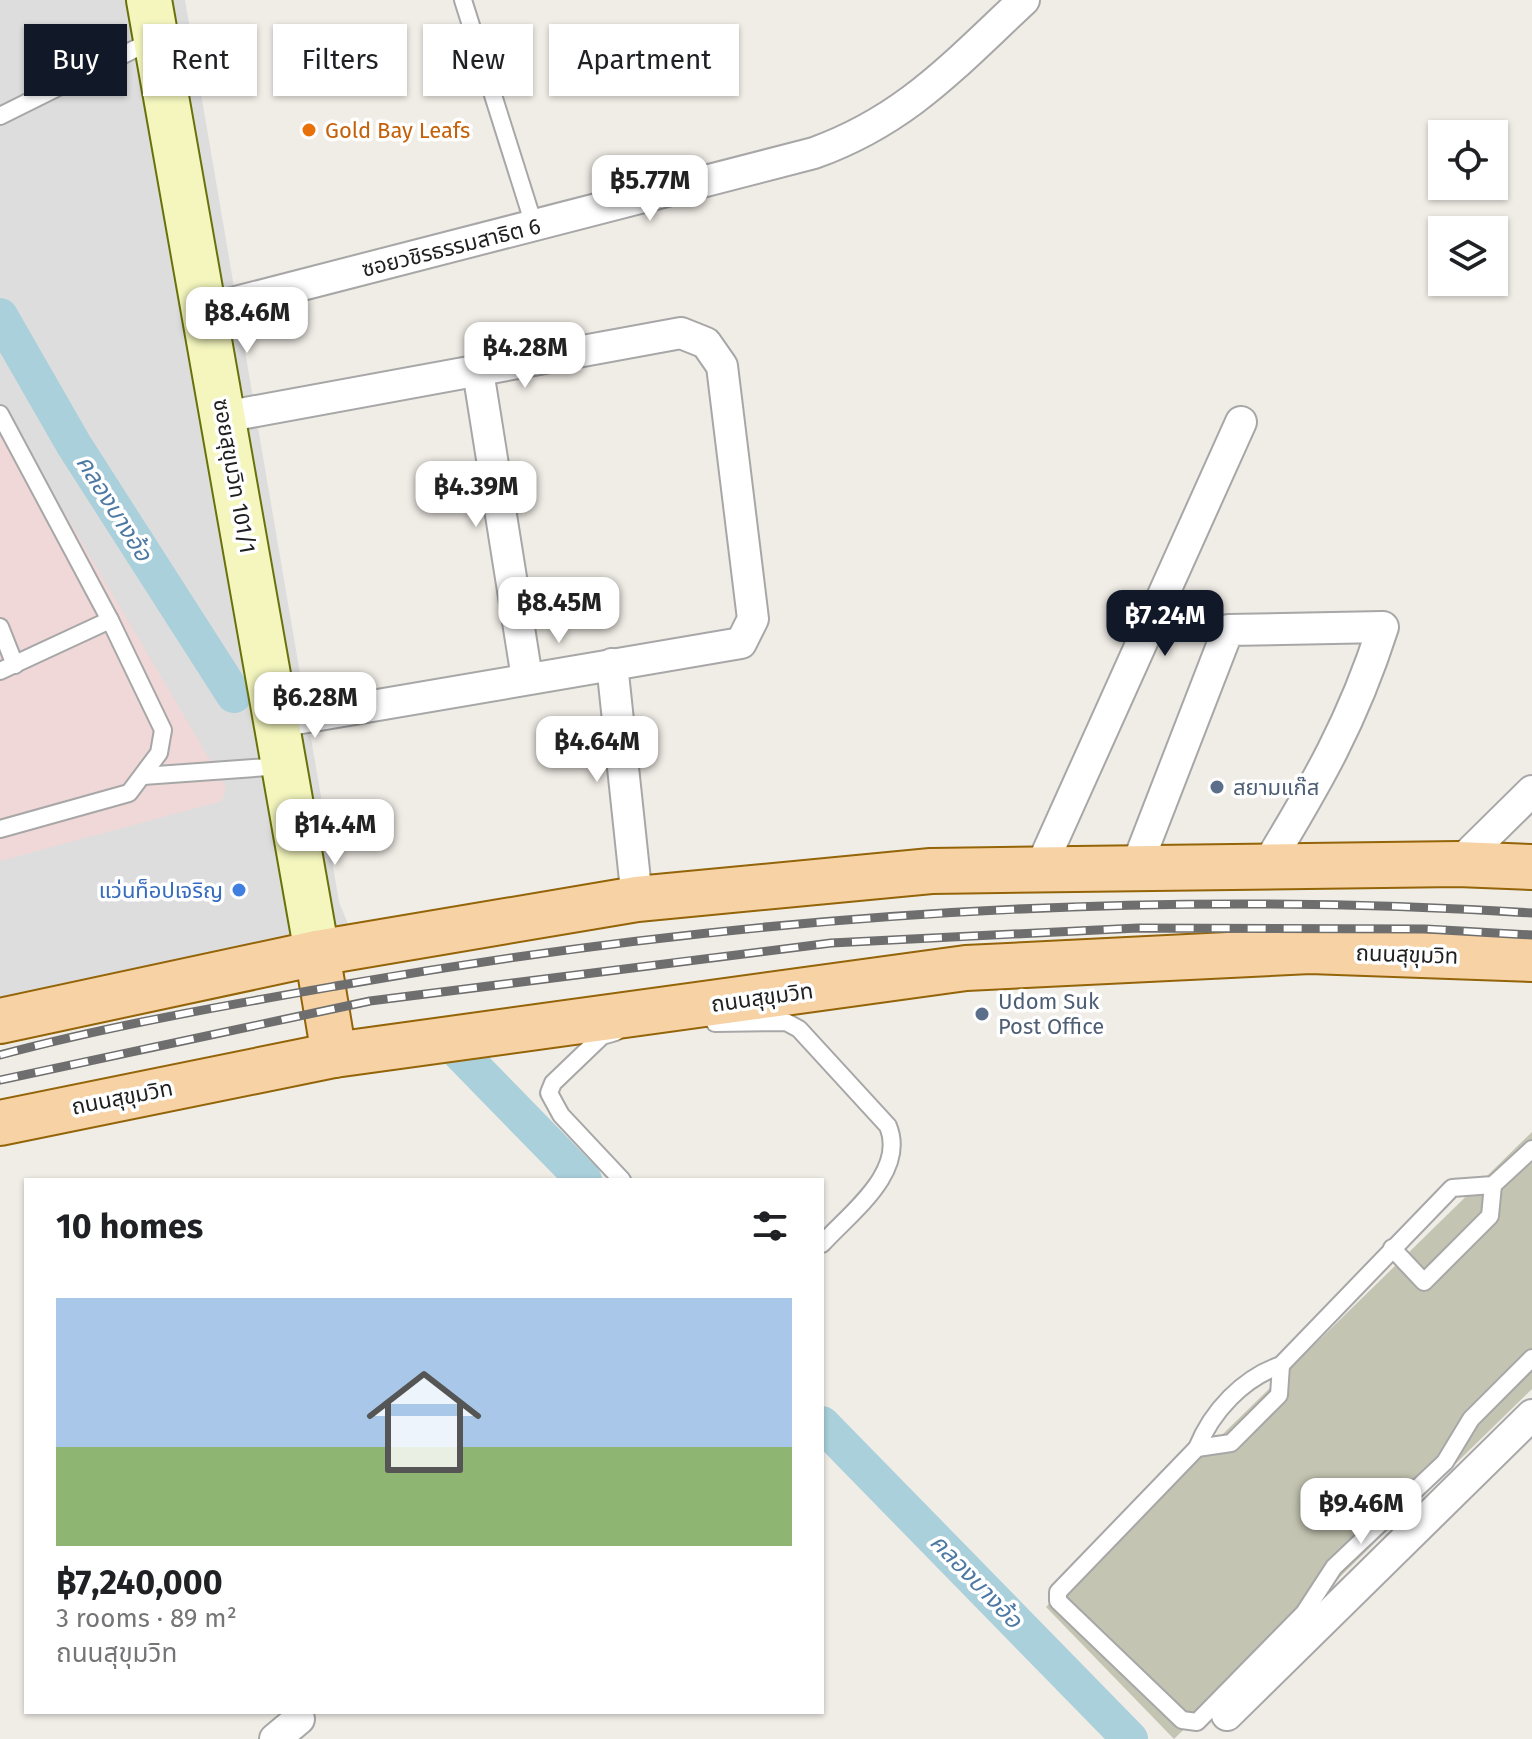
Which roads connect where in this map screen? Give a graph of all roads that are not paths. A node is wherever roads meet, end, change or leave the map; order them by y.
1 (463, 0) edge
2 (1024, 0) edge
3 (152, 20) edge
4 (0, 116) edge
5 (534, 225) junction
6 (205, 310) junction
7 (478, 371) junction
8 (0, 414) edge
9 (224, 417) junction
10 (1241, 422) dead end
11 (110, 620) junction
12 (0, 627) edge
13 (612, 664) junction
14 (7, 668) edge
15 (527, 678) junction
16 (278, 722) junction
17 (283, 766) junction
18 (143, 776) junction
19 (1532, 791) edge
20 (0, 829) edge
21 (1458, 864) junction
22 (1266, 867) junction
23 (1532, 867) edge
24 (1135, 870) junction
25 (1039, 871) junction
26 (637, 899) junction
27 (317, 953) junction
28 (1532, 959) edge
29 (689, 1019) junction
30 (0, 1021) edge
31 (334, 1055) junction
32 (0, 1123) edge
33 (1532, 1149) edge
34 (620, 1178) edge
35 (1493, 1185) junction
36 (824, 1242) edge
37 (1392, 1248) junction
38 (1532, 1358) edge
39 (1281, 1365) junction
40 (1532, 1415) edge
41 (1197, 1448) junction
42 (1227, 1715) dead end
43 (299, 1719) dead end
44 (275, 1739) edge

1 - 5 lane
2 - 5 street, ซอยวชิรธรรมสาธิต 6
3 - 4 lane
3 - 6 street, ซอยสุขุมวิท 101/1
5 - 6 street, ซอยวชิรธรรมสาธิต 6
6 - 9 street, ซอยสุขุมวิท 101/1
7 - 9 street
7 - 13 street
7 - 15 street
8 - 11 lane
9 - 16 street, ซอยสุขุมวิท 101/1
10 - 25 street
11 - 14 lane
11 - 18 lane
12 - 14 lane
13 - 15 street
13 - 26 street
15 - 16 street
16 - 17 street, ซอยสุขุมวิท 101/1
17 - 18 lane
17 - 27 street, ซอยสุขุมวิท 101/1
18 - 20 lane
19 - 21 street
21 - 22 main road
21 - 23 main road
22 - 24 main road
22 - 24 street
24 - 25 main road
25 - 26 main road
26 - 27 main road
27 - 30 main road
27 - 31 main road
28 - 29 main road, ถนนสุขุมวิท
29 - 31 main road, ถนนสุขุมวิท
29 - 34 lane
29 - 36 lane
31 - 32 main road, ถนนสุขุมวิท
33 - 35 lane
35 - 37 lane
35 - 37 lane
37 - 39 lane
38 - 41 lane
39 - 41 lane
39 - 41 lane
40 - 42 street
43 - 44 street

